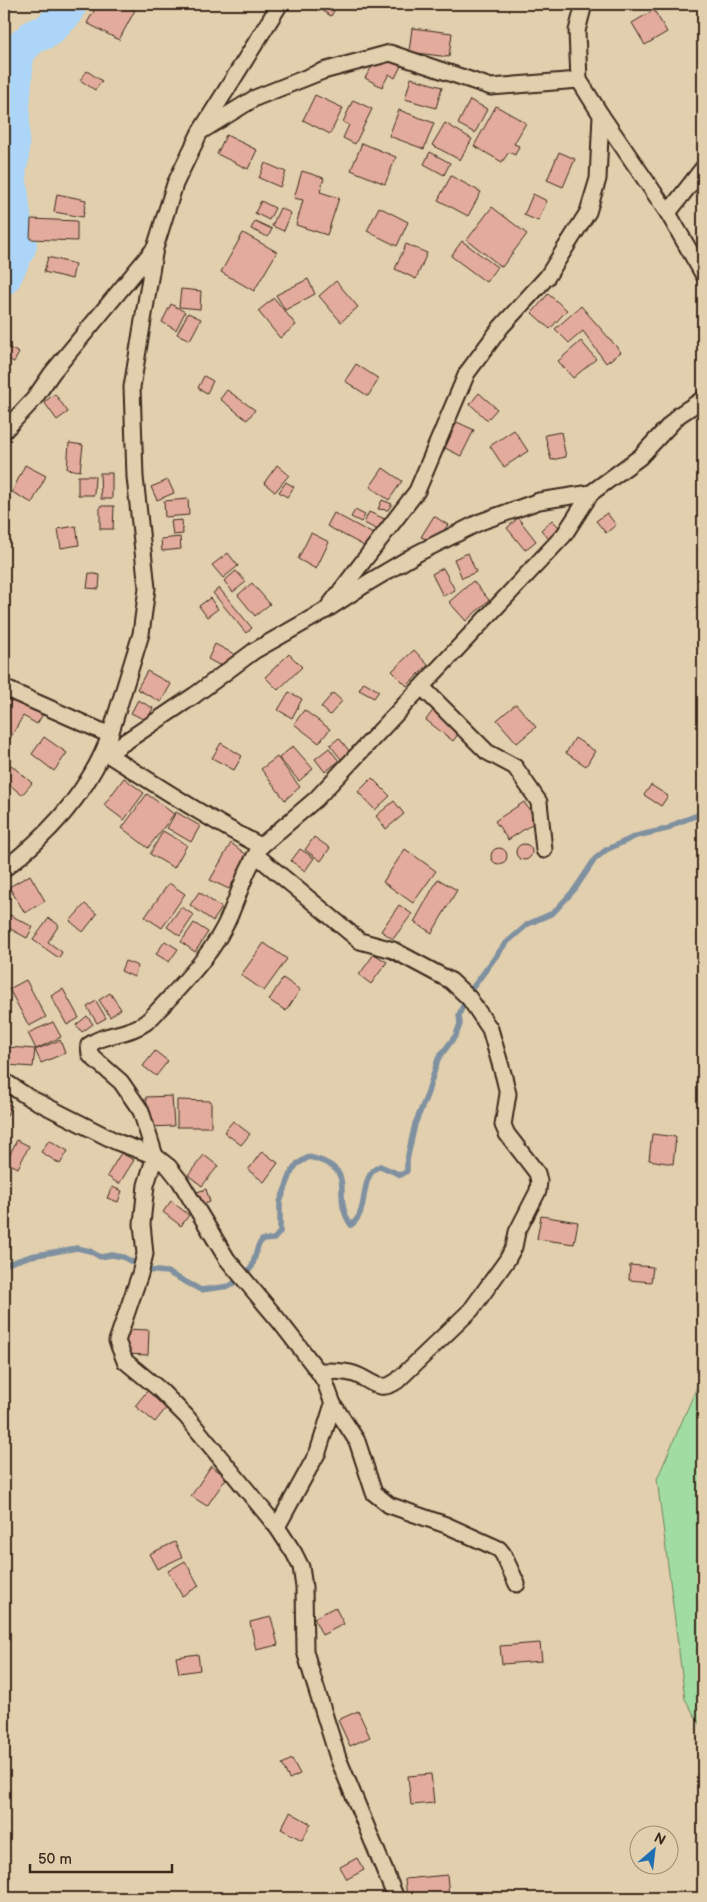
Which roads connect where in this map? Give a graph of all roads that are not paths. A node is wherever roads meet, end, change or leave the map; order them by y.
1 (280, 4) edge
2 (584, 4) edge
3 (580, 80) junction
4 (601, 115) junction
5 (200, 132) junction
6 (703, 168) edge
7 (668, 213) junction
8 (155, 248) junction
9 (703, 274) edge
10 (703, 399) edge
11 (4, 431) edge
12 (591, 493) junction
13 (326, 610) junction
14 (422, 686) junction
15 (4, 688) edge
16 (107, 746) junction
17 (258, 850) junction
18 (544, 850) dead end
19 (4, 869) edge
20 (4, 1081) edge
21 (155, 1156) junction
22 (318, 1371) junction
23 (332, 1404) junction
24 (277, 1527) junction
25 (517, 1584) dead end
26 (396, 1898) edge

1 - 5 street
2 - 3 street
3 - 4 street
3 - 5 street
4 - 7 street
4 - 13 street
5 - 8 street
6 - 7 street
7 - 9 street
8 - 11 street
8 - 16 street
10 - 12 street
12 - 13 street
12 - 14 street
13 - 16 street
14 - 17 street
14 - 18 street
15 - 16 street
16 - 17 street
16 - 19 street
17 - 21 street
17 - 22 street
20 - 21 street
21 - 22 street
21 - 24 street
22 - 23 street
23 - 24 street
23 - 25 street
24 - 26 street

